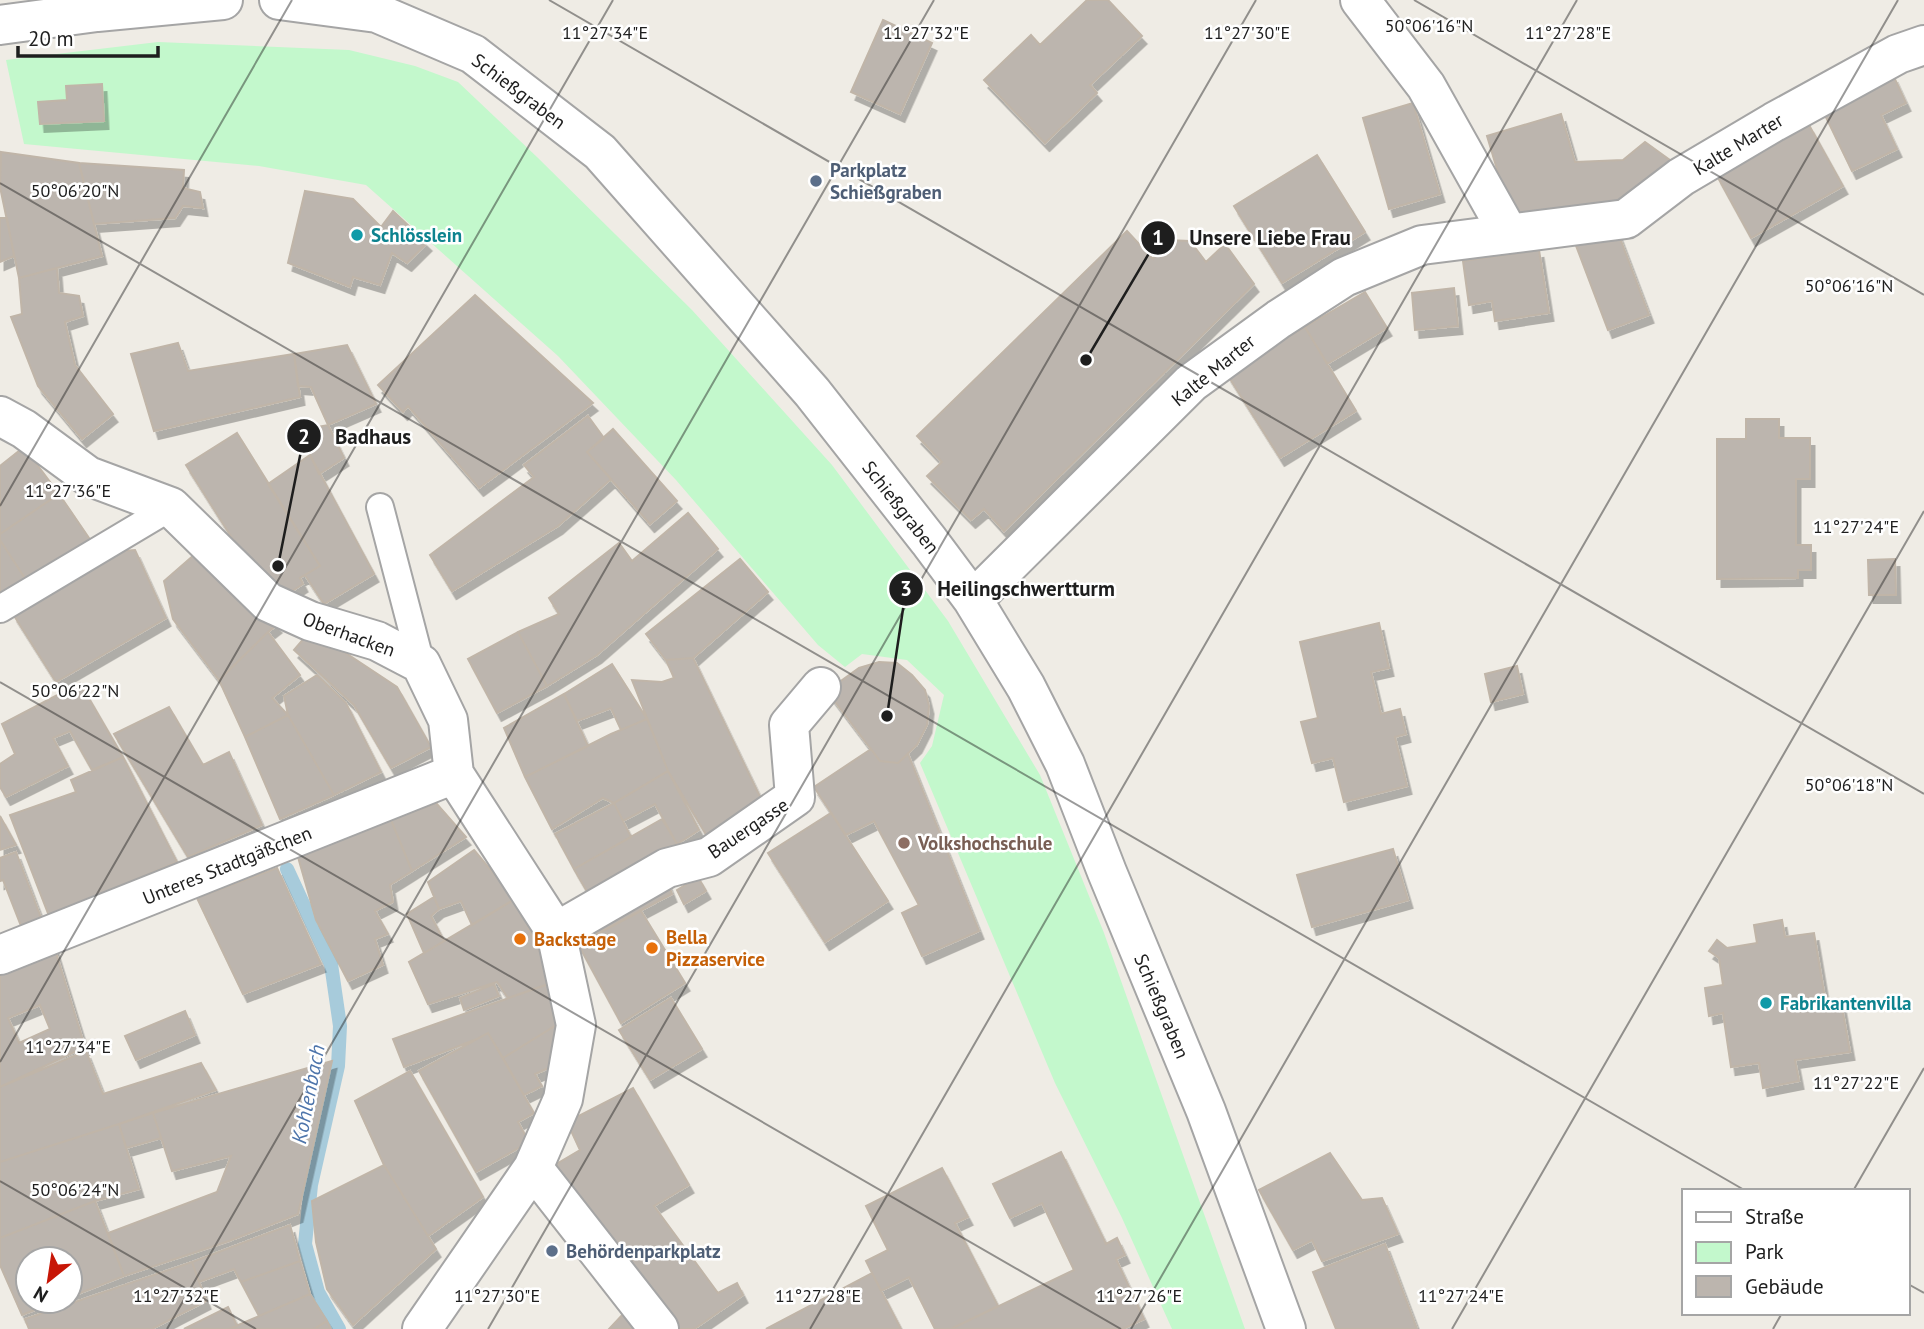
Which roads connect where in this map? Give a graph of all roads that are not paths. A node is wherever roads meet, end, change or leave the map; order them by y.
1 (223, 0) edge
2 (279, 0) edge
3 (1360, 0) edge
4 (0, 25) edge
5 (1924, 46) edge
6 (1509, 233) junction
7 (0, 416) edge
8 (171, 507) junction
9 (380, 507) dead end
10 (973, 600) junction
11 (0, 609) edge
12 (421, 663) junction
13 (821, 687) dead end
14 (454, 774) junction
15 (556, 932) junction
16 (0, 955) edge
17 (533, 1168) junction
18 (422, 1329) edge
19 (659, 1329) edge
20 (1286, 1329) edge

1 - 4 street
2 - 10 street, Schießgraben
3 - 6 street
5 - 6 street, Kalte Marter
6 - 10 street, Kalte Marter
7 - 8 street, Oberhacken
8 - 11 lane
8 - 12 street, Oberhacken
9 - 12 lane
10 - 20 street, Schießgraben
12 - 14 street
13 - 15 street, Bauergasse
14 - 15 street
14 - 16 street, Unteres Stadtgäßchen
15 - 17 street
17 - 18 street
17 - 19 street

